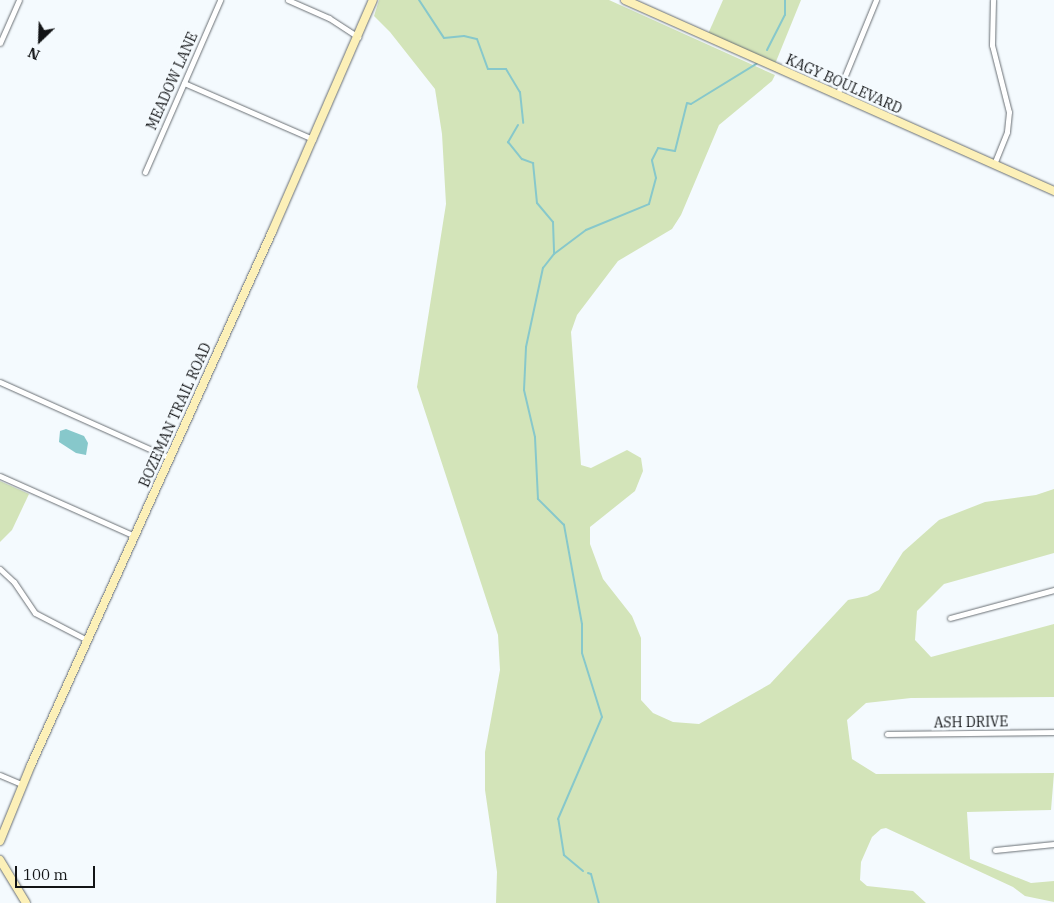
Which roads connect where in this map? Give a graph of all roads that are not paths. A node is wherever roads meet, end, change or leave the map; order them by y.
1 (19, 0) edge
2 (220, 0) edge
3 (288, 0) edge
4 (373, 0) edge
5 (624, 0) edge
6 (876, 0) edge
7 (993, 0) edge
8 (359, 38) junction
9 (0, 43) edge
10 (184, 83) junction
11 (837, 95) junction
12 (313, 139) junction
13 (994, 165) junction
14 (145, 172) dead end
15 (1054, 191) edge
16 (0, 382) edge
17 (170, 458) junction
18 (0, 476) edge
19 (135, 536) junction
20 (0, 569) edge
21 (1054, 590) edge
22 (950, 618) dead end
23 (87, 640) junction
24 (1054, 732) edge
25 (887, 734) dead end
26 (0, 774) edge
27 (23, 785) junction
28 (0, 841) edge
29 (1054, 844) edge
30 (995, 850) dead end
31 (0, 860) edge
32 (26, 903) edge

1 - 9 street
2 - 10 street, MEADOW LANE
3 - 8 street
4 - 8 street, BOZEMAN TRAIL ROAD
5 - 11 street, KAGY BOULEVARD
6 - 11 street
7 - 13 street
8 - 12 street, BOZEMAN TRAIL ROAD
10 - 12 street
10 - 14 street, MEADOW LANE
11 - 13 street, KAGY BOULEVARD
12 - 17 street, BOZEMAN TRAIL ROAD
13 - 15 street, KAGY BOULEVARD
16 - 17 street
17 - 19 street, BOZEMAN TRAIL ROAD
18 - 19 street
19 - 23 street, BOZEMAN TRAIL ROAD
20 - 23 street
21 - 22 street
23 - 27 street, BOZEMAN TRAIL ROAD
24 - 25 street, ASH DRIVE
26 - 27 street
27 - 28 street, BOZEMAN TRAIL ROAD
29 - 30 street
31 - 32 street

